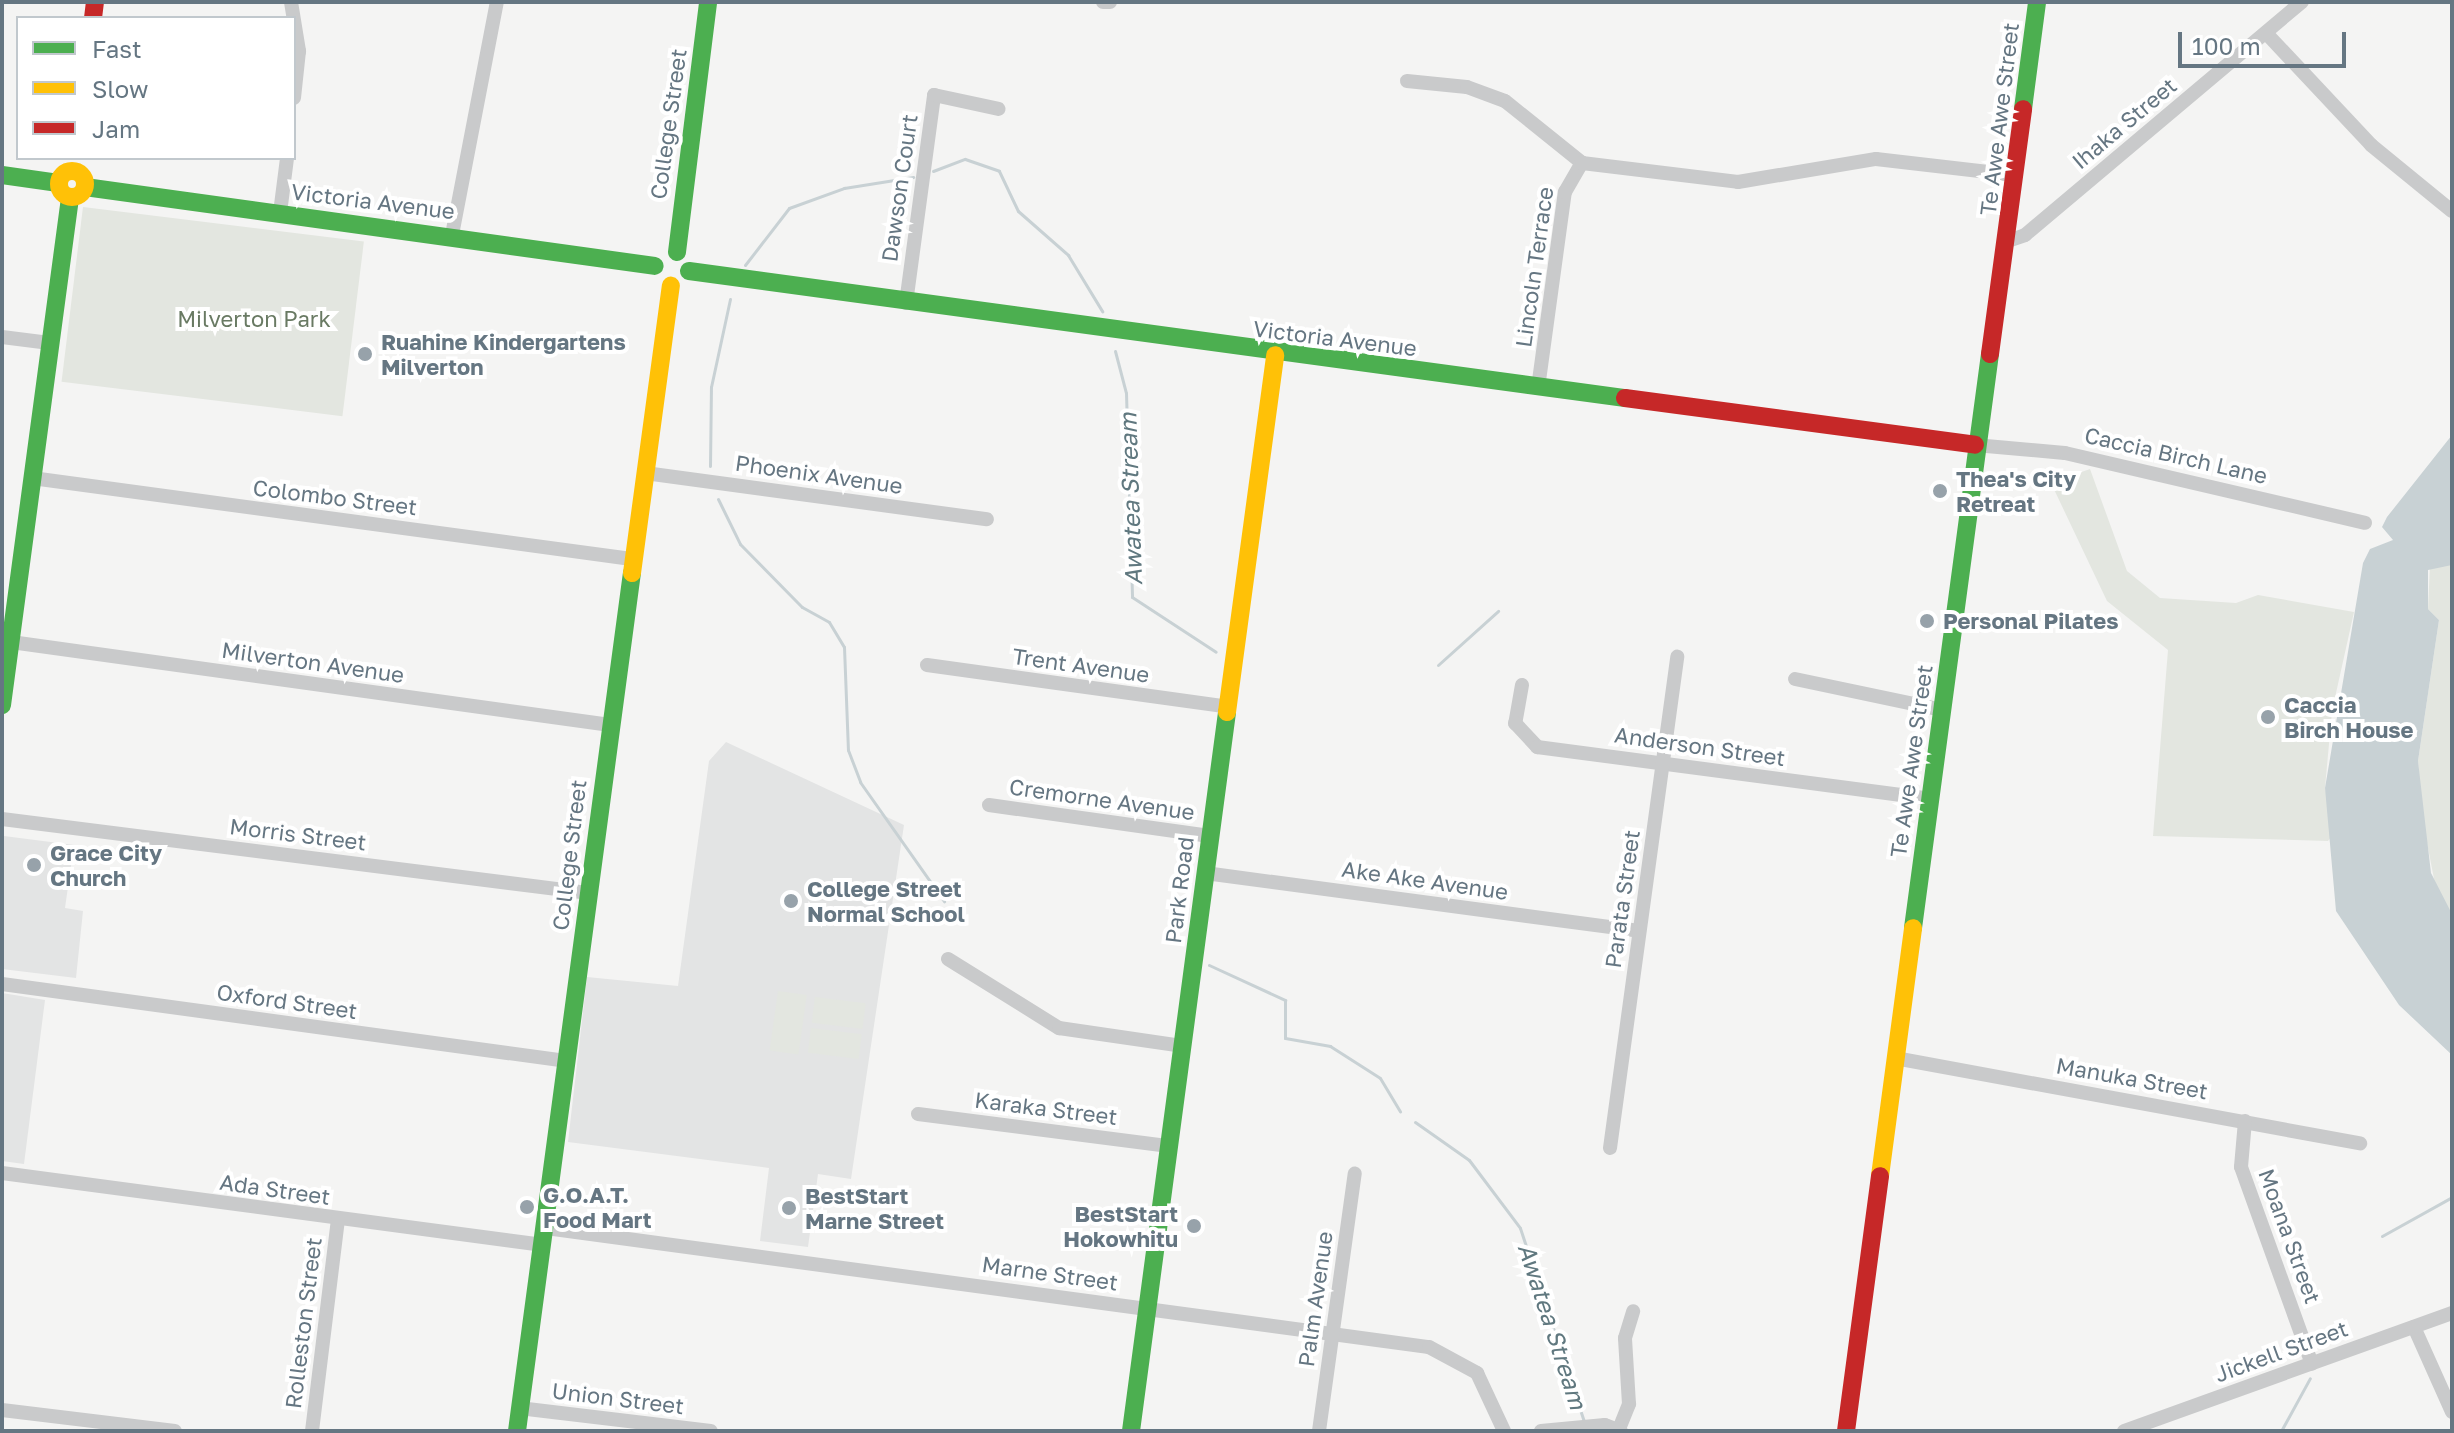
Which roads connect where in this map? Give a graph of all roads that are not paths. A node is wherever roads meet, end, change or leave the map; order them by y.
1 (497, 2) edge
2 (708, 2) edge
3 (1103, 2) edge
4 (1110, 2) edge
5 (2037, 2) edge
6 (2302, 2) edge
7 (296, 33) edge
8 (2266, 33) junction
9 (296, 79) edge
10 (1407, 81) dead end
11 (999, 109) dead end
12 (287, 160) edge
13 (1582, 163) junction
14 (2, 175) edge
15 (2014, 175) junction
16 (72, 179) edge
17 (2452, 211) edge
18 (280, 213) junction
19 (452, 235) junction
20 (2008, 241) junction
21 (677, 252) junction
22 (655, 266) junction
23 (689, 271) junction
24 (671, 286) junction
25 (906, 303) junction
26 (2, 337) edge
27 (50, 343) junction
28 (1275, 355) junction
29 (1538, 388) junction
30 (1975, 445) junction
31 (645, 473) junction
32 (32, 478) junction
33 (987, 519) dead end
34 (2365, 523) dead end
35 (632, 559) junction
36 (11, 642) junction
37 (1677, 657) dead end
38 (927, 665) dead end
39 (1795, 679) dead end
40 (4, 680) edge
41 (1522, 685) dead end
42 (2, 705) edge
43 (1229, 707) junction
44 (1942, 710) junction
45 (610, 725) junction
46 (1663, 763) junction
47 (1930, 799) junction
48 (989, 805) dead end
49 (2, 819) edge
50 (1210, 836) junction
51 (1205, 873) junction
52 (589, 893) junction
53 (1639, 931) junction
54 (948, 959) dead end
55 (2, 984) edge
56 (1182, 1046) junction
57 (1895, 1058) junction
58 (566, 1061) junction
59 (918, 1114) dead end
60 (2245, 1121) junction
61 (2360, 1143) dead end
62 (1169, 1146) junction
63 (1610, 1148) dead end
64 (2, 1173) edge
65 (1355, 1173) dead end
66 (338, 1220) junction
67 (544, 1236) junction
68 (1147, 1308) junction
69 (1633, 1311) dead end
70 (2452, 1313) edge
71 (2414, 1327) junction
72 (1332, 1333) junction
73 (2312, 1364) junction
74 (519, 1408) junction
75 (2, 1410) edge
76 (2452, 1412) edge
77 (1620, 1430) edge
78 (175, 1431) edge
79 (312, 1431) edge
80 (517, 1431) edge
81 (711, 1431) edge
82 (1131, 1431) edge
83 (1319, 1431) edge
84 (1504, 1431) edge
85 (1541, 1431) edge
86 (1846, 1431) edge
87 (2124, 1431) edge

1 - 19 street
2 - 21 street, College Street
3 - 4 street
5 - 15 street, Te Awe Awe Street
6 - 8 street, Ihaka Street
7 - 9 street
8 - 17 street
8 - 20 street, Ihaka Street
10 - 13 street
11 - 25 street, Dawson Court
12 - 18 street
13 - 15 street
13 - 29 street, Lincoln Terrace
14 - 16 street, Victoria Avenue
15 - 20 street, Te Awe Awe Street
16 - 18 street, Victoria Avenue
16 - 27 street
18 - 19 street, Victoria Avenue
19 - 22 street, Victoria Avenue
20 - 30 street, Te Awe Awe Street
21 - 22 street
21 - 23 street
22 - 24 street
23 - 24 street
23 - 25 street, Victoria Avenue
24 - 31 street, College Street
25 - 28 street, Victoria Avenue
26 - 27 street
27 - 32 street
28 - 29 street, Victoria Avenue
28 - 43 street, Park Road
29 - 30 street, Victoria Avenue
30 - 34 street, Caccia Birch Lane
30 - 44 street, Te Awe Awe Street
31 - 33 street, Phoenix Avenue
31 - 35 street, College Street
32 - 35 street, Colombo Street
32 - 36 street
35 - 45 street, College Street
36 - 40 street
36 - 45 street, Milverton Avenue
37 - 46 street, Parata Street
38 - 43 street, Trent Avenue
39 - 44 street
40 - 42 street
41 - 46 street, Anderson Street
43 - 50 street, Park Road
44 - 47 street, Te Awe Awe Street
45 - 52 street, College Street
46 - 47 street, Anderson Street
46 - 53 street, Parata Street
47 - 57 street, Te Awe Awe Street
48 - 50 street, Cremorne Avenue
49 - 52 street, Morris Street
50 - 51 street, Park Road
51 - 53 street, Ake Ake Avenue
51 - 56 street, Park Road
52 - 58 street, College Street
53 - 63 street, Parata Street
54 - 56 street
55 - 58 street, Oxford Street
56 - 62 street, Park Road
57 - 60 street, Manuka Street
57 - 86 street, Te Awe Awe Street
58 - 67 street, College Street
59 - 62 street, Karaka Street
60 - 61 street, Manuka Street
60 - 73 street, Moana Street
62 - 68 street, Park Road
64 - 66 street, Ada Street
65 - 72 street, Palm Avenue
66 - 67 street, Ada Street
66 - 79 street, Rolleston Street
67 - 68 street, Marne Street
67 - 74 street, College Street
68 - 72 street, Marne Street
68 - 82 street, Park Road
69 - 77 street
70 - 71 street, Jickell Street
71 - 73 street, Jickell Street
71 - 76 street
72 - 83 street, Palm Avenue
72 - 84 street, Marne Street
73 - 87 street, Jickell Street
74 - 80 street, College Street
74 - 81 street, Union Street
75 - 78 street
77 - 85 street

